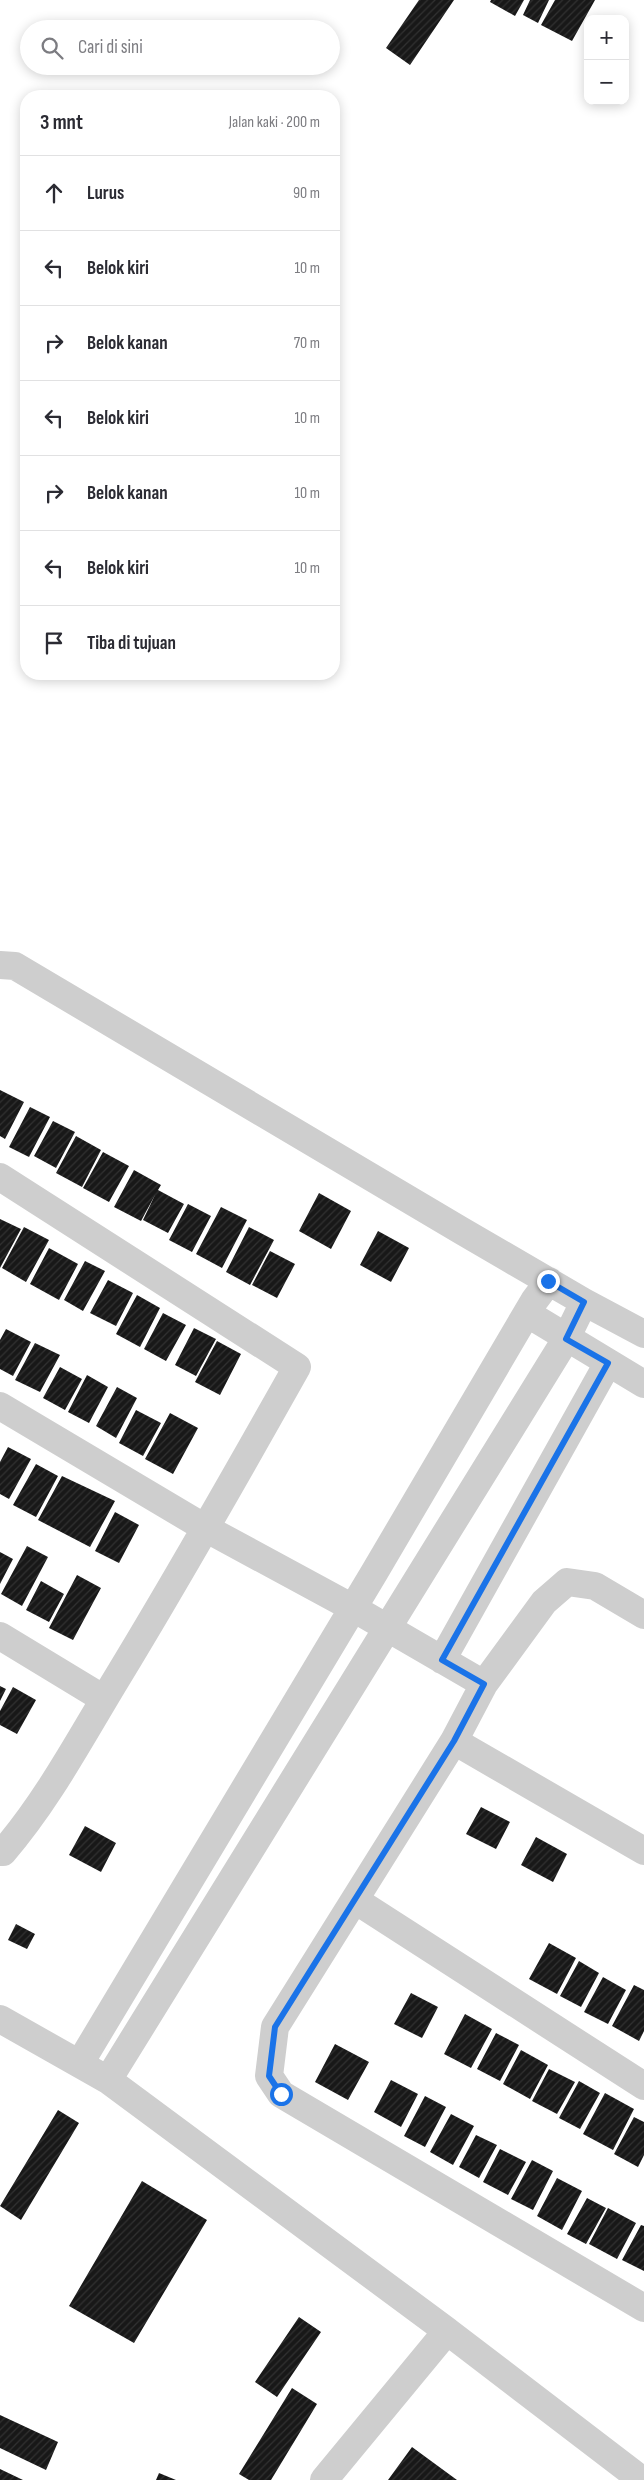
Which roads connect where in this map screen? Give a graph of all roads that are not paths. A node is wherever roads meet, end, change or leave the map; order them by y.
1 (0, 965) edge
2 (0, 1177) edge
3 (548, 1281) junction
4 (584, 1302) junction
5 (528, 1314) junction
6 (644, 1334) edge
7 (566, 1339) junction
8 (608, 1363) junction
9 (644, 1384) edge
10 (0, 1406) edge
11 (206, 1529) junction
12 (353, 1608) junction
13 (644, 1615) edge
14 (388, 1630) junction
15 (0, 1636) edge
16 (442, 1660) junction
17 (484, 1684) junction
18 (104, 1699) junction
19 (454, 1741) junction
20 (644, 1851) edge
21 (0, 1852) edge
22 (355, 1900) junction
23 (0, 2019) edge
24 (80, 2063) junction
25 (108, 2080) junction
26 (644, 2086) edge
27 (644, 2308) edge
28 (447, 2331) junction
29 (324, 2480) edge
30 (642, 2480) edge

1 - 3 street
2 - 11 street
3 - 4 street
3 - 5 street
4 - 6 street
4 - 7 street
5 - 7 street
5 - 12 street
7 - 8 street
7 - 14 street
8 - 9 street
8 - 16 street
10 - 11 street
11 - 12 street
11 - 18 street
12 - 14 street
12 - 24 street
13 - 17 street
14 - 16 street
14 - 25 street
15 - 18 street
16 - 17 street
17 - 19 street
18 - 21 street
19 - 20 street
19 - 22 street
22 - 26 street
22 - 27 street
23 - 24 street
24 - 25 street
25 - 28 street
28 - 29 street
28 - 30 street

